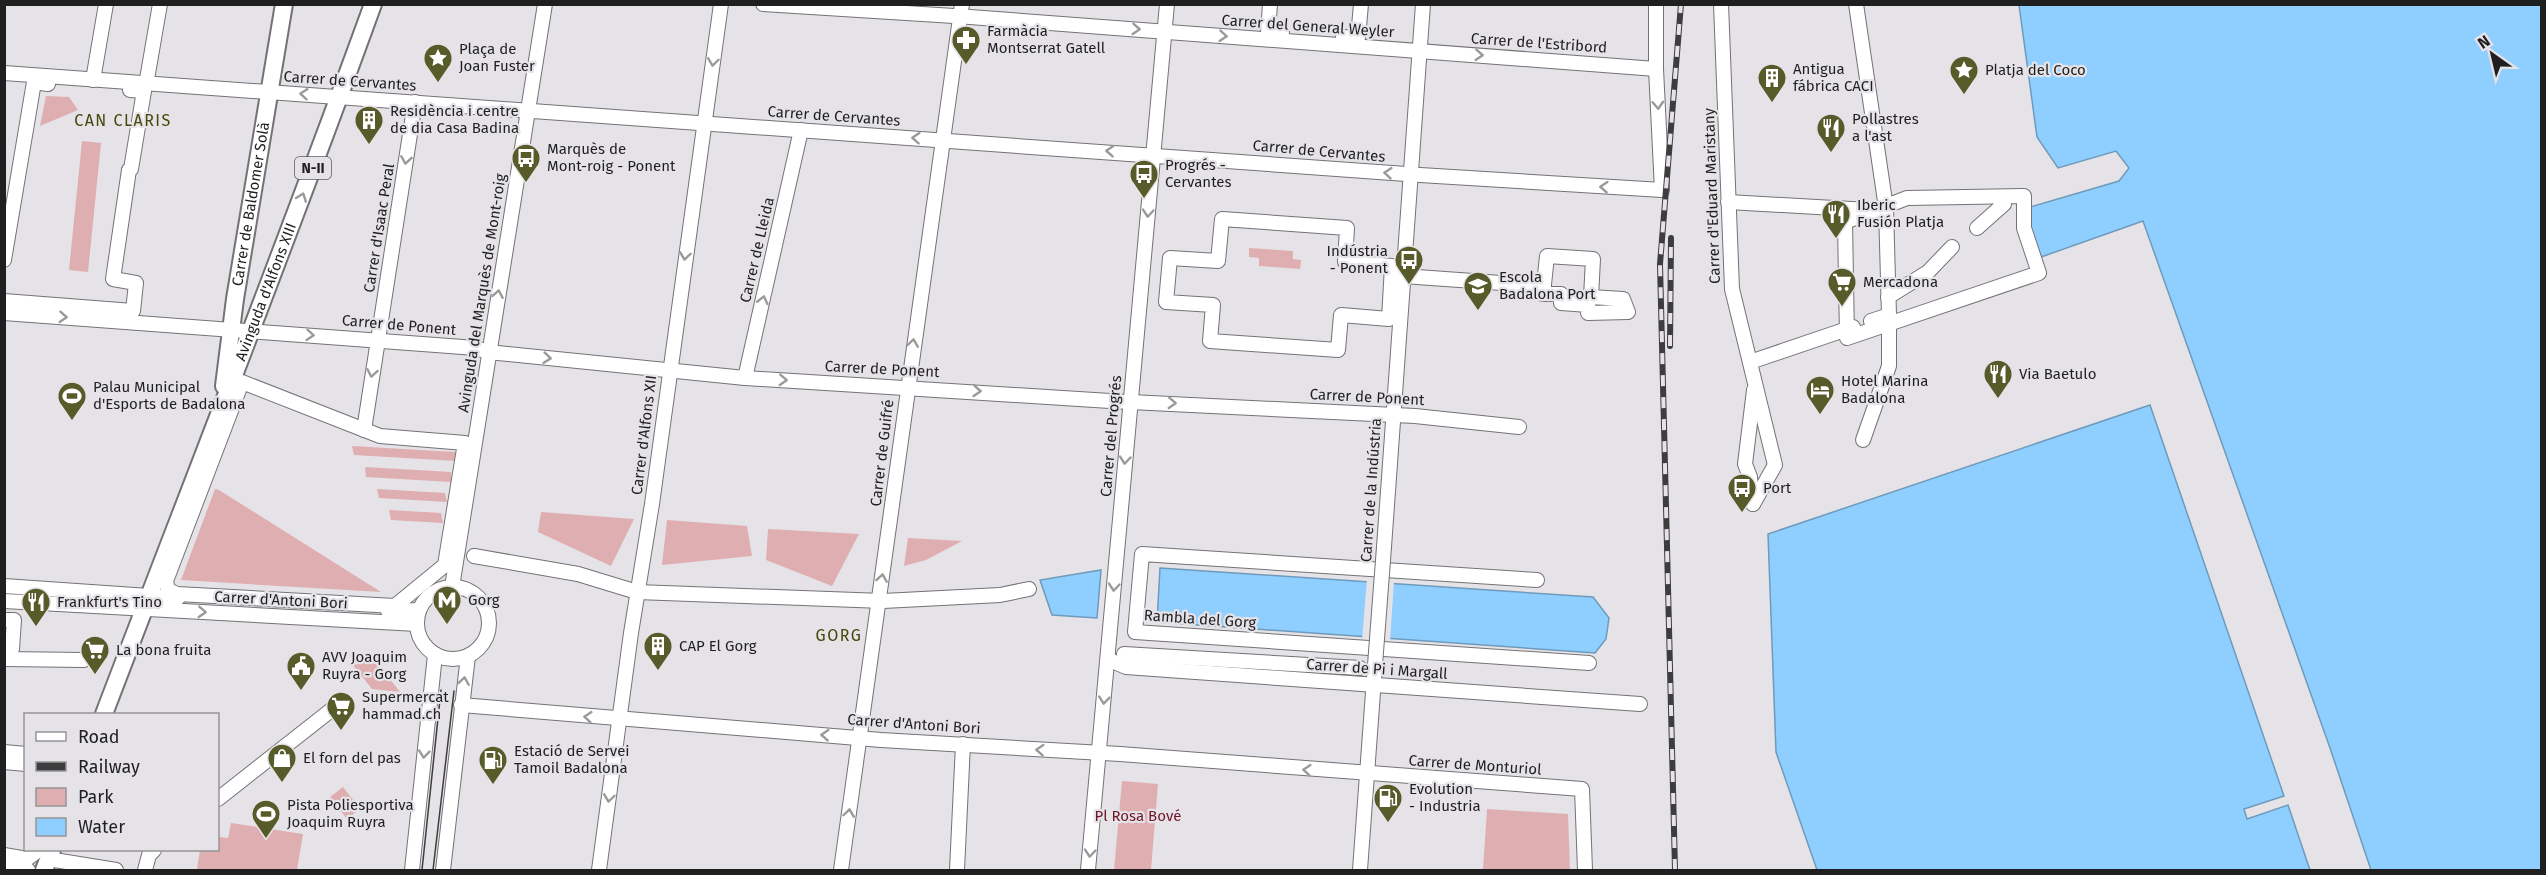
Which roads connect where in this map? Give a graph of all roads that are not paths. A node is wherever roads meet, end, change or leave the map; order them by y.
1 (106, 4) edge
2 (160, 4) edge
3 (284, 4) edge
4 (373, 4) edge
5 (545, 4) edge
6 (721, 4) edge
7 (763, 4) edge
8 (1167, 4) edge
9 (1270, 4) edge
10 (1361, 4) edge
11 (1423, 4) edge
12 (1656, 4) edge
13 (1721, 4) edge
14 (1856, 4) edge
15 (961, 10) edge
16 (1165, 32) junction
17 (1420, 50) junction
18 (1656, 69) junction
19 (4, 73) edge
20 (93, 80) junction
21 (146, 84) junction
22 (269, 93) junction
23 (339, 98) junction
24 (415, 102) junction
25 (530, 110) junction
26 (704, 123) junction
27 (801, 130) junction
28 (942, 140) junction
29 (1154, 154) junction
30 (1410, 175) junction
31 (1728, 202) junction
32 (2004, 204) junction
33 (2024, 206) junction
34 (1878, 209) junction
35 (1977, 228) dead end
36 (1952, 247) dead end
37 (4, 260) edge
38 (2029, 272) dead end
39 (1403, 276) junction
40 (1544, 286) junction
41 (1888, 297) junction
42 (4, 301) edge
43 (4, 313) edge
44 (1889, 320) junction
45 (1847, 329) junction
46 (242, 330) junction
47 (378, 340) junction
48 (1210, 341) joint
49 (488, 352) junction
50 (1750, 362) junction
51 (669, 370) junction
52 (745, 378) junction
53 (1755, 382) junction
54 (907, 387) junction
55 (1130, 401) junction
56 (1393, 415) junction
57 (1519, 427) dead end
58 (364, 430) junction
59 (1863, 440) dead end
60 (1746, 456) junction
61 (1773, 456) junction
62 (1772, 474) junction
63 (1750, 477) junction
64 (474, 556) dead end
65 (1537, 580) dead end
66 (4, 586) edge
67 (452, 587) junction
68 (1029, 589) dead end
69 (637, 592) junction
70 (4, 601) edge
71 (878, 601) junction
72 (146, 602) junction
73 (419, 610) junction
74 (4, 620) edge
75 (417, 624) junction
76 (4, 649) edge
77 (435, 654) junction
78 (468, 656) junction
79 (4, 659) edge
80 (84, 660) dead end
81 (1589, 663) dead end
82 (1360, 668) dead end
83 (1373, 685) junction
84 (1640, 704) dead end
85 (461, 705) junction
86 (335, 707) dead end
87 (104, 713) edge
88 (620, 720) junction
89 (859, 737) junction
90 (963, 744) junction
91 (4, 752) edge
92 (1098, 753) junction
93 (24, 754) edge
94 (4, 762) edge
95 (24, 764) edge
96 (1366, 775) junction
97 (219, 798) edge
98 (152, 851) edge
99 (4, 855) edge
100 (46, 857) edge
101 (4, 866) edge
102 (28, 870) edge
103 (116, 870) edge
104 (145, 870) edge
105 (412, 870) edge
106 (443, 870) edge
107 (599, 870) edge
108 (841, 870) edge
109 (957, 870) edge
110 (1088, 870) edge
111 (1360, 870) edge
112 (1585, 870) edge

1 - 20 street
2 - 21 street
3 - 22 main road, Carrer de Baldomer Solà / N-II
4 - 23 main road, Avinguda d'Alfons XIII / N-II
5 - 25 street, Avinguda del Marquès de Mont-roig
6 -> 26 street, Carrer d'Alfons XII
7 - 15 street, Carrer del General Weyler
8 - 16 street, Carrer del Progrés
9 - 10 street
11 - 17 street, Carrer de la Indústria
12 - 18 street
13 - 31 street, Carrer d'Eduard Maristany
14 - 34 street
15 -> 16 street, Carrer del General Weyler
15 - 28 street, Carrer de Guifré
16 -> 17 street, Carrer del General Weyler
16 - 29 street, Carrer del Progrés
17 -> 18 street, Carrer de l'Estribord
17 - 30 street, Carrer de la Indústria
18 -> 30 street, Carrer de Cervantes
19 - 20 street, Carrer de Cervantes
20 - 21 street, Carrer de Cervantes
21 - 22 street, Carrer de Cervantes
23 -> 22 street, Carrer de Cervantes
22 - 46 main road, Carrer de Baldomer Solà / N-II
23 - 24 street, Carrer de Cervantes
46 -> 23 main road, Avinguda d'Alfons XIII / N-II
24 - 25 street, Carrer de Cervantes
24 -> 47 street, Carrer d'Isaac Peral
25 - 26 street, Carrer de Cervantes
49 -> 25 street, Avinguda del Marquès de Mont-roig
26 - 27 street, Carrer de Cervantes
26 -> 51 street, Carrer d'Alfons XII
28 -> 27 street, Carrer de Cervantes
52 -> 27 street, Carrer de Lleida
29 -> 28 street, Carrer de Cervantes
54 -> 28 street, Carrer de Guifré
30 -> 29 street, Carrer de Cervantes
29 -> 55 street, Carrer del Progrés
30 - 39 street, Carrer de la Indústria
31 - 34 street
31 - 50 street, Carrer d'Eduard Maristany
32 - 33 street
32 - 34 street
32 - 35 street
33 - 34 street
33 - 44 street
34 - 41 street
34 - 45 street
36 - 41 street
37 - 42 street
38 - 44 street
39 - 40 street
39 - 56 street, Carrer de la Indústria
40 - 40 street
41 - 44 street
43 -> 46 street, Carrer de Ponent
44 - 45 street
44 - 59 street
45 - 50 street
46 -> 47 street, Carrer de Ponent
46 - 72 main road, Avinguda d'Alfons XIII / N-II
47 - 49 street, Carrer de Ponent
47 -> 58 street, Carrer d'Isaac Peral
48 - 48 street
49 -> 51 street, Carrer de Ponent
49 - 67 street, Avinguda del Marquès de Mont-roig
50 - 53 street, Carrer d'Eduard Maristany
51 - 52 street, Carrer de Ponent
51 - 69 street, Carrer d'Alfons XII
52 -> 54 street, Carrer de Ponent
53 - 60 street, Carrer d'Eduard Maristany
53 - 61 street, Carrer d'Eduard Maristany
54 -> 55 street, Carrer de Ponent
71 -> 54 street, Carrer de Guifré
55 -> 56 street, Carrer de Ponent
55 -> 92 street, Carrer del Progrés
56 - 57 street, Carrer de Ponent
56 - 83 street, Carrer de la Indústria, bridge
58 - 58 street
60 - 61 street
60 - 63 street
61 - 62 street
62 - 63 street
62 - 63 street
64 - 69 street
65 - 81 street, Rambla del Gorg
66 - 72 street
67 - 73 street
67 - 78 street
68 - 71 street
69 - 71 street
69 - 88 street, Carrer d'Alfons XII
70 - 72 street
71 - 89 street, Carrer de Guifré
72 - 73 street, Carrer d'Antoni Bori
72 -> 75 street, Carrer d'Antoni Bori
72 - 87 main road, Avinguda d'Alfons XIII / N-II
73 - 75 street
74 - 76 street
75 - 77 street
77 - 78 street
77 -> 105 street
85 -> 78 street
79 - 80 street
82 - 83 street, Carrer de Pi i Margall
83 - 84 street, Carrer de Pi i Margall
83 - 96 street, Carrer de la Indústria
88 -> 85 street, Carrer d'Antoni Bori
85 - 106 street
86 - 97 street
89 -> 88 street, Carrer d'Antoni Bori
88 -> 107 street, Carrer d'Alfons XII
89 - 90 street, Carrer d'Antoni Bori
108 -> 89 street, Carrer de Guifré
92 -> 90 street, Carrer d'Antoni Bori
90 - 109 street
91 - 93 street
96 -> 92 street, Carrer d'Antoni Bori
92 -> 110 street, Carrer del Progrés
94 - 95 street
96 - 111 street, Carrer de la Indústria
96 - 112 street, Carrer de Monturiol
98 - 104 street
99 - 100 street
100 - 103 street
101 - 102 street

